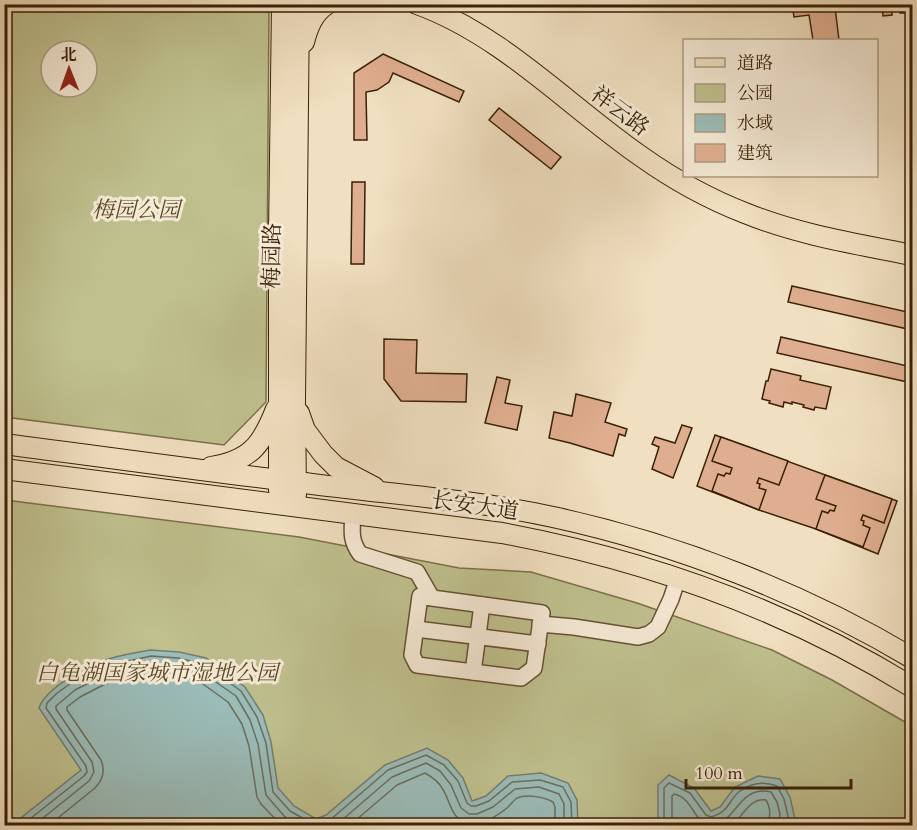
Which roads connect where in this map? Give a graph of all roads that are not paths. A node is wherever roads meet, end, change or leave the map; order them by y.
1 (267, 4) edge
2 (282, 4) edge
3 (299, 4) edge
4 (327, 4) edge
5 (417, 4) edge
6 (290, 63) junction
7 (912, 255) edge
8 (287, 401) junction
9 (4, 444) edge
10 (198, 469) junction
11 (4, 470) edge
12 (287, 481) junction
13 (384, 492) junction
14 (287, 506) junction
15 (353, 514) junction
16 (678, 578) junction
17 (432, 598) junction
18 (482, 605) junction
19 (540, 624) junction
20 (416, 629) junction
21 (478, 636) junction
22 (538, 644) junction
23 (912, 658) edge
24 (473, 672) junction
25 (912, 687) edge

1 - 6 main road
2 - 6 main road, 梅园路
3 - 6 main road, 梅园路
4 - 6 main road
5 - 7 main road, 祥云路
6 - 8 main road, 梅园路
8 - 10 main road
8 - 12 main road, 梅园路
8 - 13 main road
9 - 10 main road, 长安大道
10 - 12 main road, 长安大道
11 - 14 main road, 长安大道
12 - 13 main road, 长安大道
12 - 14 main road, 梅园路
13 - 23 main road, 长安大道
14 - 15 main road, 长安大道
15 - 16 main road, 长安大道
15 - 17 street
16 - 19 street
16 - 25 main road, 长安大道
17 - 18 street
17 - 20 street
18 - 19 street
18 - 21 street
19 - 22 street
20 - 21 street
20 - 24 street
21 - 22 street
21 - 24 street
22 - 24 street

